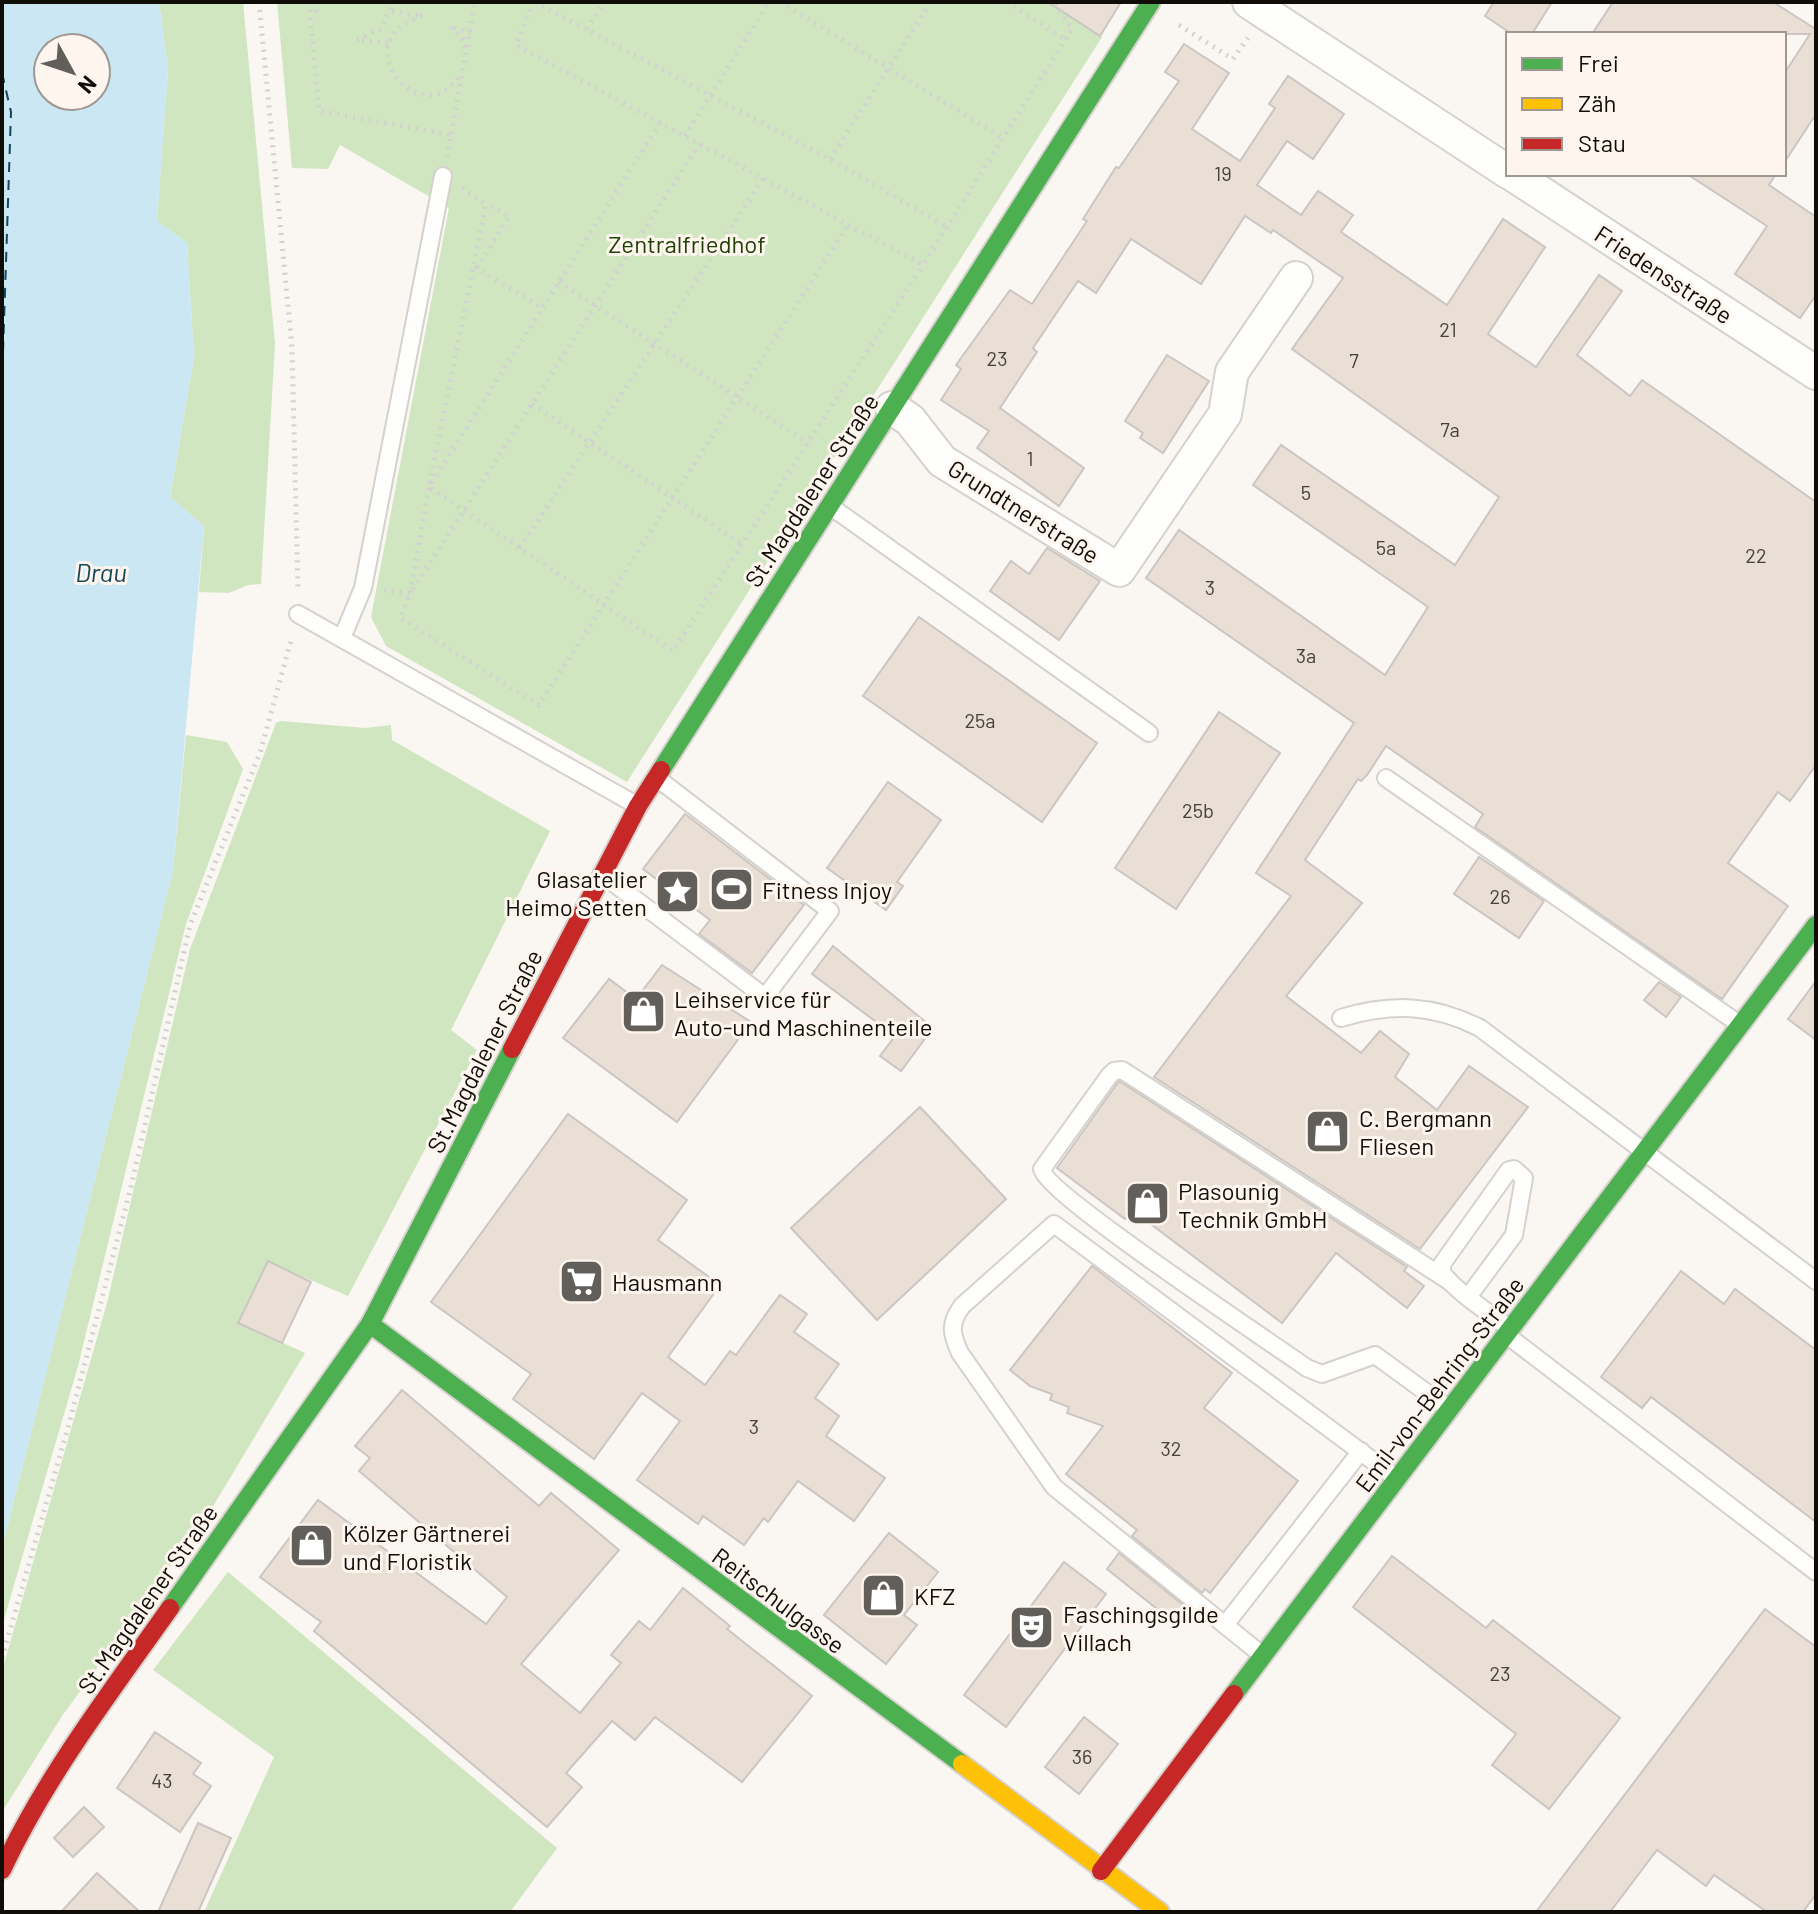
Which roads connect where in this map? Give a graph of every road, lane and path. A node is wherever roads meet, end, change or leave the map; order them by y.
1 (259, 2) edge
2 (309, 2) edge
3 (315, 2) edge
4 (393, 2) edge
5 (475, 2) edge
6 (534, 2) edge
7 (604, 2) edge
8 (769, 2) edge
9 (780, 2) edge
10 (931, 2) edge
11 (1007, 2) edge
12 (1055, 2) edge
13 (1151, 2) edge
14 (1249, 2) edge
15 (392, 11) junction
16 (317, 14) dead end
17 (587, 29) junction
18 (472, 33) junction
19 (1066, 40) junction
20 (389, 44) junction
21 (466, 54) junction
22 (464, 67) junction
23 (888, 68) junction
24 (710, 95) junction
25 (660, 123) junction
26 (451, 135) junction
27 (685, 136) junction
28 (1003, 138) junction
29 (699, 144) junction
30 (830, 159) junction
31 (1506, 170) edge
32 (443, 176) junction
33 (1515, 176) edge
34 (763, 179) junction
35 (486, 204) junction
36 (848, 225) junction
37 (947, 227) junction
38 (923, 265) junction
39 (476, 267) junction
40 (1296, 278) dead end
41 (559, 282) junction
42 (595, 306) junction
43 (542, 308) junction
44 (654, 344) junction
45 (1816, 373) edge
46 (737, 397) junction
47 (532, 404) junction
48 (892, 408) junction
49 (589, 442) junction
50 (808, 443) junction
51 (429, 487) junction
52 (672, 497) junction
53 (829, 505) junction
54 (463, 510) junction
55 (742, 544) junction
56 (520, 548) junction
57 (410, 594) junction
58 (603, 604) junction
59 (298, 614) junction
60 (342, 638) junction
61 (1149, 733) dead end
62 (656, 777) junction
63 (1386, 778) dead end
64 (638, 806) junction
65 (602, 875) junction
66 (1816, 925) edge
67 (1341, 1018) dead end
68 (1740, 1025) junction
69 (1646, 1150) junction
70 (1449, 1281) junction
71 (1816, 1281) edge
72 (1468, 1297) junction
73 (370, 1324) junction
74 (1509, 1332) junction
75 (1450, 1410) junction
76 (1361, 1451) junction
77 (1397, 1479) junction
78 (1816, 1572) edge
79 (1225, 1625) junction
80 (1263, 1656) junction
81 (2, 1658) edge
82 (2, 1870) edge
83 (1101, 1871) junction
84 (1160, 1912) edge

1 - 59 path
2 - 26 path
3 - 16 path
4 - 15 path
5 - 18 path
6 - 17 path
6 - 25 path
7 - 17 path
8 - 24 path
9 - 23 path
10 - 23 path
11 - 19 path
12 - 19 path
13 - 48 street, St.Magdalener Straße
14 - 31 street, Friedensstraße
15 - 20 path
15 - 20 path
17 - 24 path
18 - 21 path
18 - 21 path
19 - 28 path
20 - 22 path
21 - 22 path
22 - 26 path
23 - 28 path
23 - 30 path
24 - 27 path
24 - 30 path
25 - 27 path
25 - 41 path
26 - 32 path
27 - 29 path
28 - 37 path
29 - 34 path
29 - 42 path
30 - 37 path
32 - 35 path
32 - 60 lane
33 - 45 street, Friedensstraße
34 - 36 path
34 - 44 path
35 - 39 path
35 - 39 path
36 - 38 path
36 - 46 path
37 - 38 path
38 - 50 path
39 - 43 path
39 - 51 path
40 - 48 street, Grundtnerstraße
41 - 42 path
41 - 43 path
42 - 44 path
42 - 47 path
43 - 51 path
44 - 46 path
44 - 49 path
46 - 50 path
46 - 52 path
47 - 49 path
47 - 54 path
48 - 53 street, St.Magdalener Straße
49 - 52 path
49 - 56 path
50 - 55 path
51 - 54 path
51 - 57 path
52 - 55 path
52 - 58 path
53 - 61 lane
53 - 62 street, St.Magdalener Straße
54 - 56 path
54 - 57 path
55 - 58 path
56 - 58 path
57 - 58 path
59 - 60 lane
59 - 81 path
60 - 64 lane
62 - 64 street, St.Magdalener Straße
62 - 65 lane
63 - 68 lane
64 - 65 street, St.Magdalener Straße
65 - 73 street, St.Magdalener Straße
66 - 68 street, Emil-von-Behring-Straße
67 - 69 lane
68 - 69 street, Emil-von-Behring-Straße
69 - 71 lane
69 - 74 street, Emil-von-Behring-Straße
70 - 72 lane
70 - 72 lane
70 - 75 lane
72 - 74 lane
73 - 82 street, St.Magdalener Straße
73 - 83 street, Reitschulgasse
74 - 75 street, Emil-von-Behring-Straße
74 - 78 lane
75 - 77 street, Emil-von-Behring-Straße
76 - 77 lane
76 - 79 lane
76 - 79 lane
77 - 80 street, Emil-von-Behring-Straße
79 - 80 lane
80 - 83 street, Emil-von-Behring-Straße
83 - 84 street, Reitschulgasse

